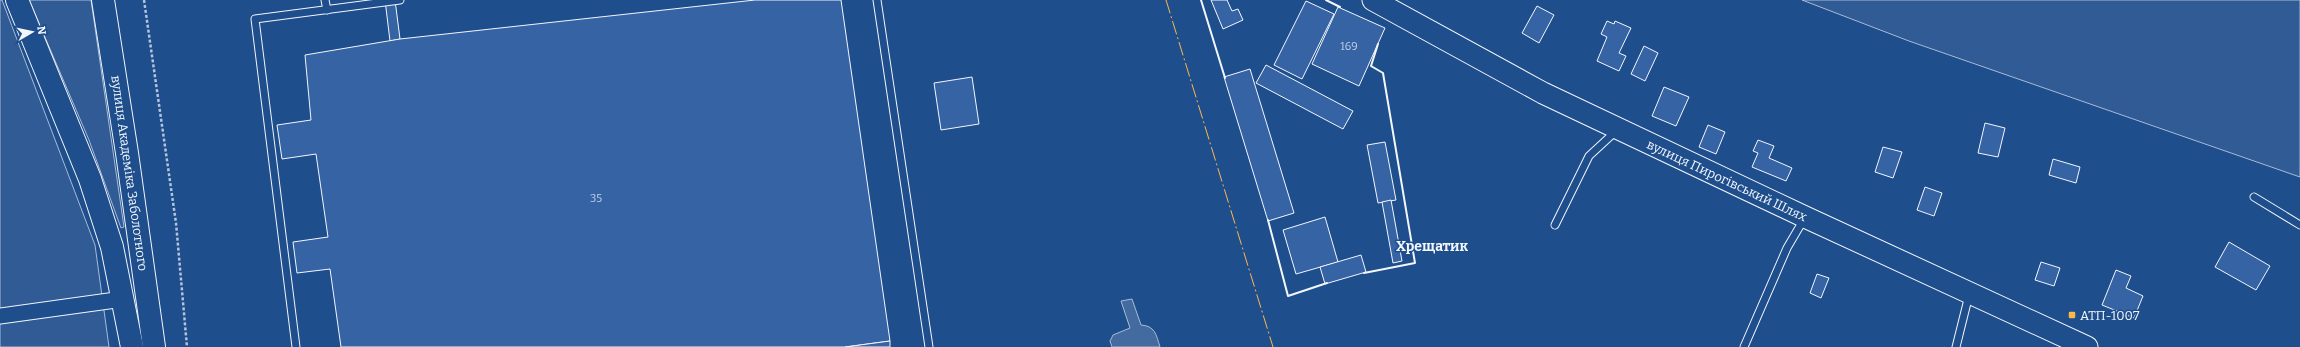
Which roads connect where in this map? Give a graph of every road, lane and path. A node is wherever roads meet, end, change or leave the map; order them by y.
1 (17, 0) edge
2 (103, 0) edge
3 (144, 0) edge
4 (325, 0) edge
5 (400, 0) edge
6 (877, 0) edge
7 (1373, 0) edge
8 (327, 10) junction
9 (1618, 128) junction
10 (2254, 197) dead end
11 (1805, 217) junction
12 (1555, 225) dead end
13 (2300, 225) edge
14 (1969, 293) junction
15 (123, 298) junction
16 (0, 316) edge
17 (2082, 346) edge
18 (132, 347) edge
19 (154, 347) edge
20 (187, 347) edge
21 (296, 347) edge
22 (929, 347) edge
23 (1744, 347) edge
24 (1956, 347) edge

1 - 15 highway, вулиця Академіка Заболотного
2 - 19 highway, вулиця Академіка Заболотного
3 - 20 path
4 - 8 lane
5 - 8 lane
6 - 22 lane
7 - 9 street, вулиця Пирогівський Шлях
8 - 21 lane
9 - 11 street, вулиця Пирогівський Шлях
9 - 12 lane
10 - 13 lane
11 - 14 street, вулиця Пирогівський Шлях
11 - 23 lane
14 - 17 street, вулиця Пирогівський Шлях
14 - 24 lane
15 - 16 street
15 - 18 highway, вулиця Академіка Заболотного

